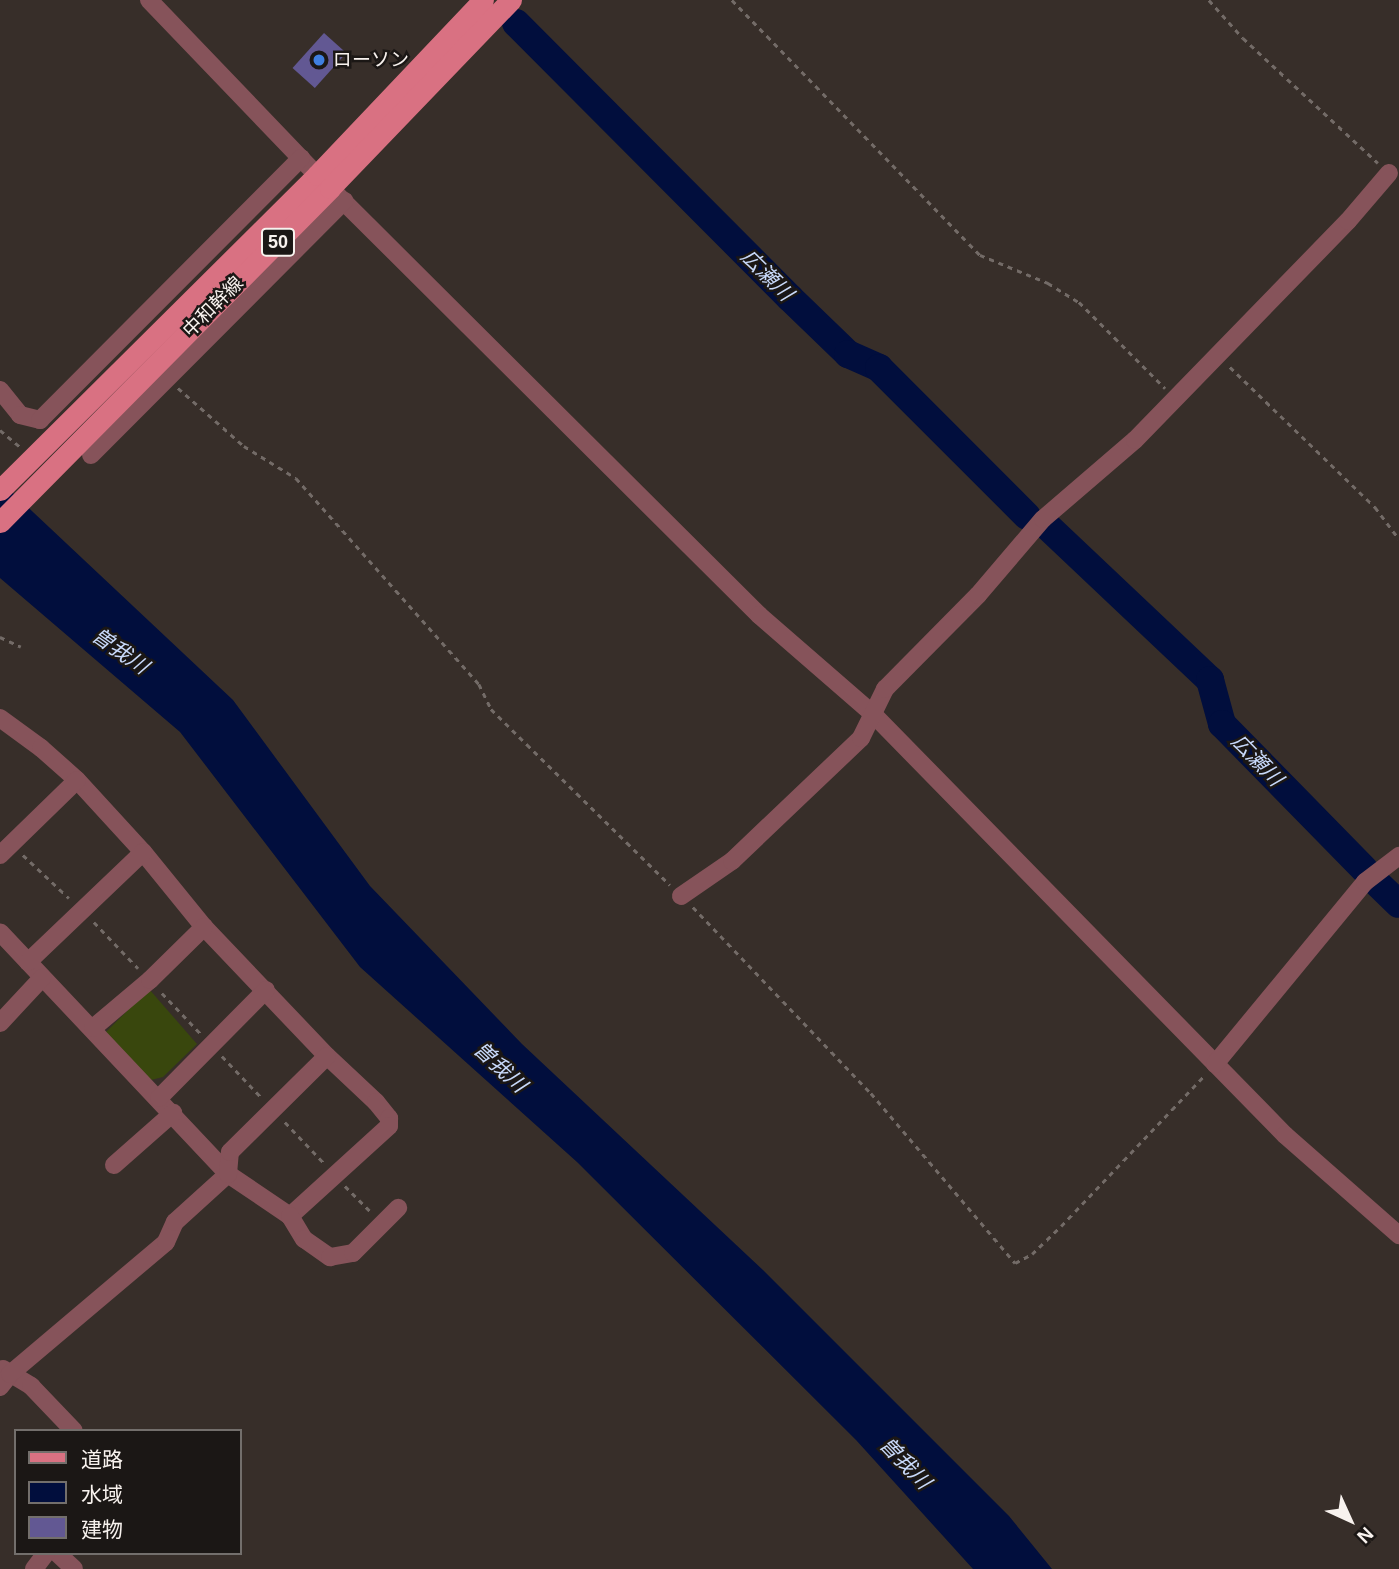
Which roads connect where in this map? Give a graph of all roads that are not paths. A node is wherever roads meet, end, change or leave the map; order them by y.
1 (149, 0) edge
2 (483, 0) edge
3 (511, 0) edge
4 (301, 158) junction
5 (1389, 173) road end
6 (330, 188) junction
7 (0, 390) edge
8 (91, 455) dead end
9 (0, 491) edge
10 (0, 522) edge
11 (873, 714) junction
12 (1, 721) edge
13 (77, 780) junction
14 (6, 850) edge
15 (143, 852) junction
16 (1399, 856) edge
17 (681, 896) road end
18 (204, 927) junction
19 (0, 932) edge
20 (28, 962) junction
21 (42, 978) junction
22 (266, 990) junction
23 (0, 1023) edge
24 (93, 1028) junction
25 (327, 1056) junction
26 (1215, 1064) junction
27 (159, 1098) junction
28 (173, 1113) junction
29 (114, 1165) dead end
30 (228, 1174) junction
31 (398, 1208) dead end
32 (290, 1216) junction
33 (1399, 1236) edge
34 (3, 1376) edge
35 (72, 1429) edge
36 (59, 1555) edge
37 (74, 1569) edge

1 - 4 street
2 - 6 main road, 中和幹線 / 50
3 - 6 main road, 中和幹線 / 50
4 - 6 street
4 - 7 street
5 - 11 street
6 - 8 street
6 - 9 main road, 中和幹線 / 50
6 - 10 main road, 中和幹線 / 50
6 - 11 street
11 - 17 street
11 - 26 street
12 - 13 street
13 - 14 street
13 - 15 street
15 - 18 street
15 - 20 street
16 - 26 street
18 - 22 street
18 - 24 street
19 - 20 street
20 - 21 street
21 - 23 street
21 - 24 street
22 - 25 street
22 - 27 street
24 - 27 street
25 - 30 street
25 - 32 street
26 - 33 street
27 - 28 street
28 - 29 street
28 - 30 street
30 - 32 street
30 - 34 street
31 - 32 street
34 - 35 street
36 - 37 street

